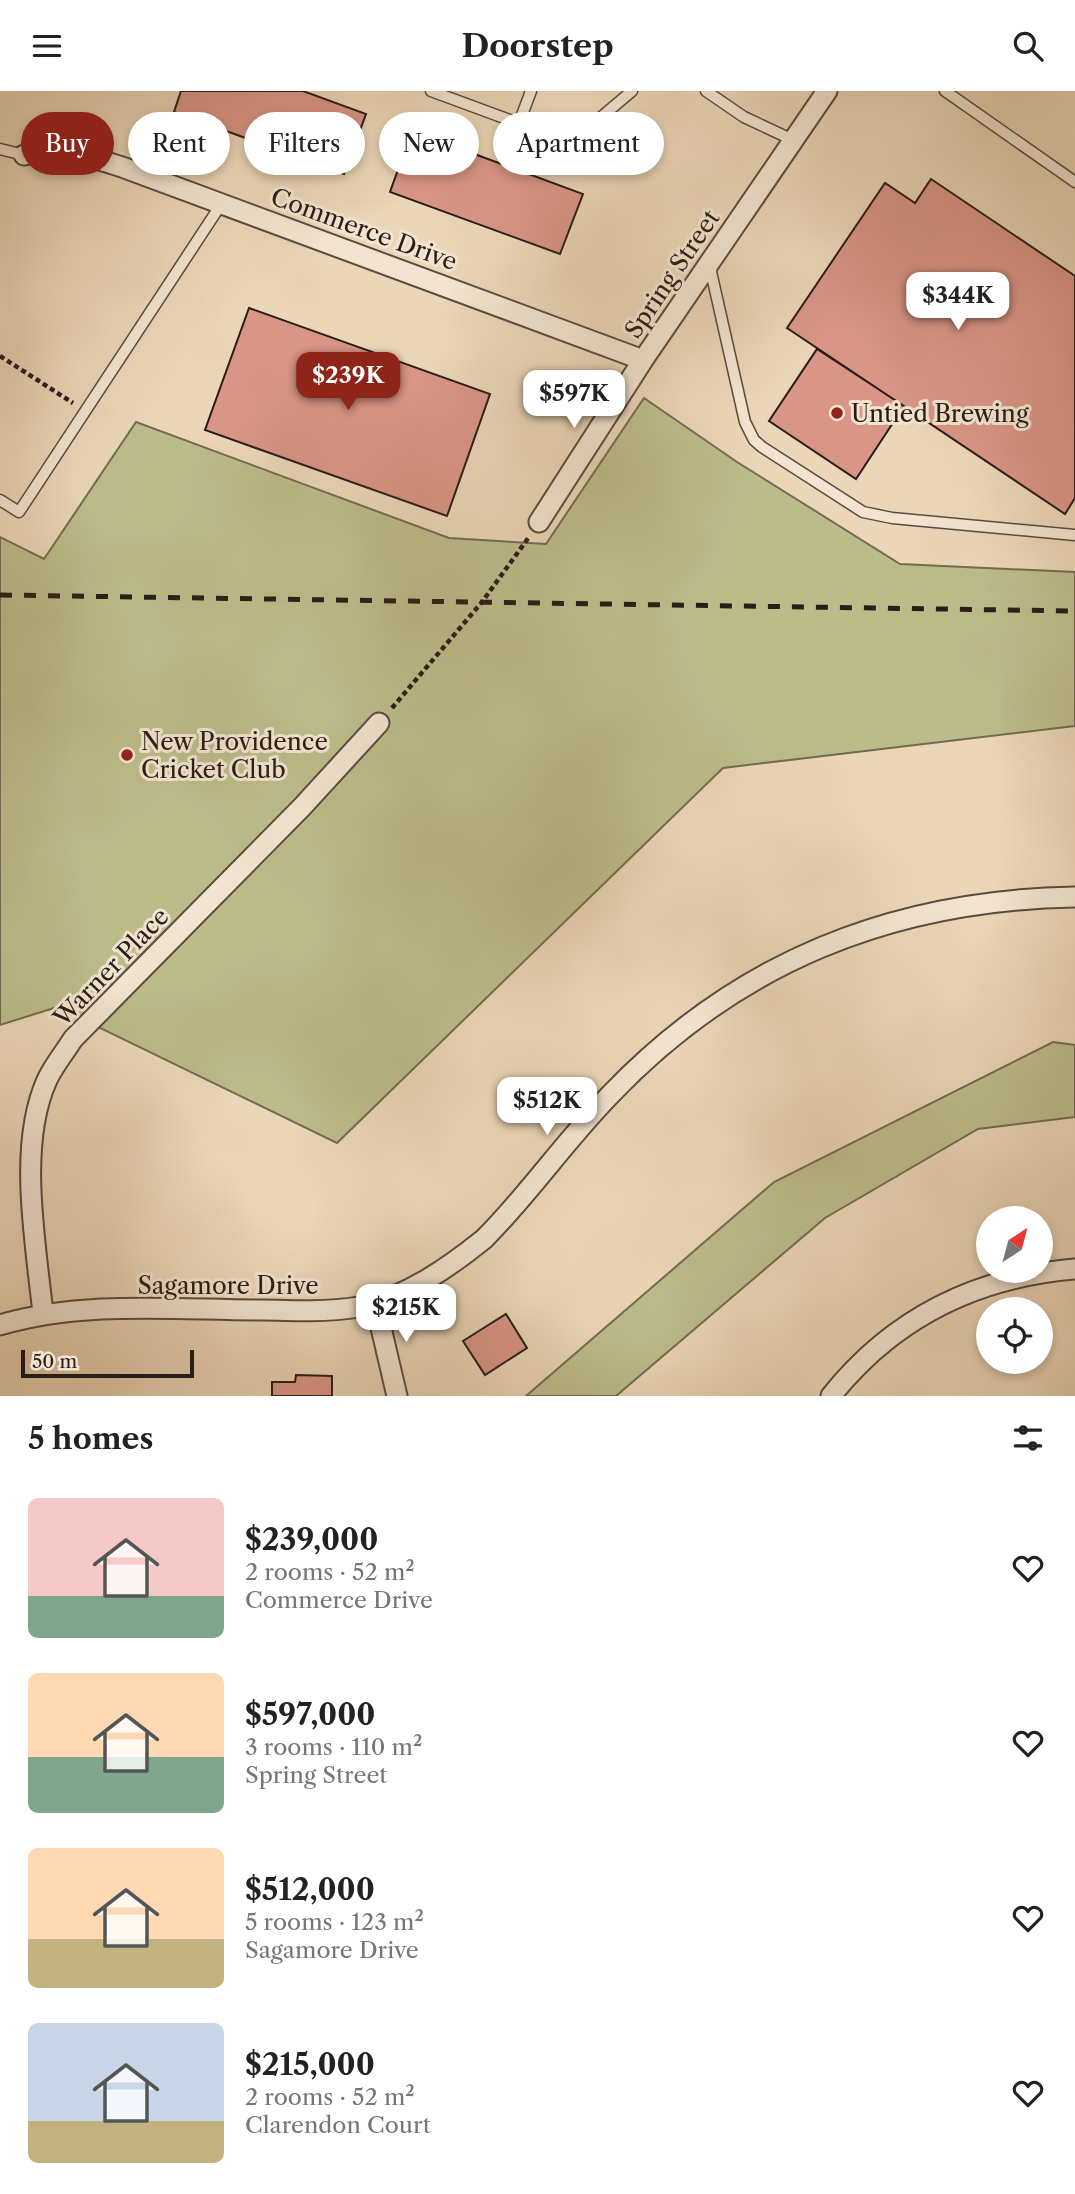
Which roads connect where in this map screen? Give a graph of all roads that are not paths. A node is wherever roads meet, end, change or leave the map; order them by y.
1 (431, 91) edge
2 (531, 91) edge
3 (632, 91) edge
4 (706, 91) edge
5 (827, 91) edge
6 (945, 91) edge
7 (523, 112) edge
8 (607, 112) edge
9 (493, 114) edge
10 (793, 140) junction
11 (0, 149) edge
12 (21, 154) edge
13 (114, 166) edge
14 (1075, 182) edge
15 (222, 203) junction
16 (709, 262) junction
17 (643, 360) junction
18 (0, 500) edge
19 (540, 522) road end
20 (1075, 535) edge
21 (379, 723) road end
22 (1075, 897) edge
23 (1075, 1269) edge
24 (375, 1302) junction
25 (43, 1314) junction
26 (0, 1325) edge
27 (397, 1396) edge
28 (831, 1396) edge

1 - 9 lane
2 - 7 lane
3 - 8 lane
4 - 10 lane
5 - 10 street, Spring Street
6 - 14 lane
10 - 16 street, Spring Street
11 - 12 lane
13 - 15 street, Commerce Drive
15 - 17 street, Commerce Drive
15 - 18 lane
16 - 17 street, Spring Street
16 - 20 lane
17 - 19 street, Spring Street
21 - 25 street, Warner Place
22 - 24 street, Sagamore Drive
23 - 28 street
24 - 25 street, Sagamore Drive
24 - 27 street
25 - 26 street, Sagamore Drive

